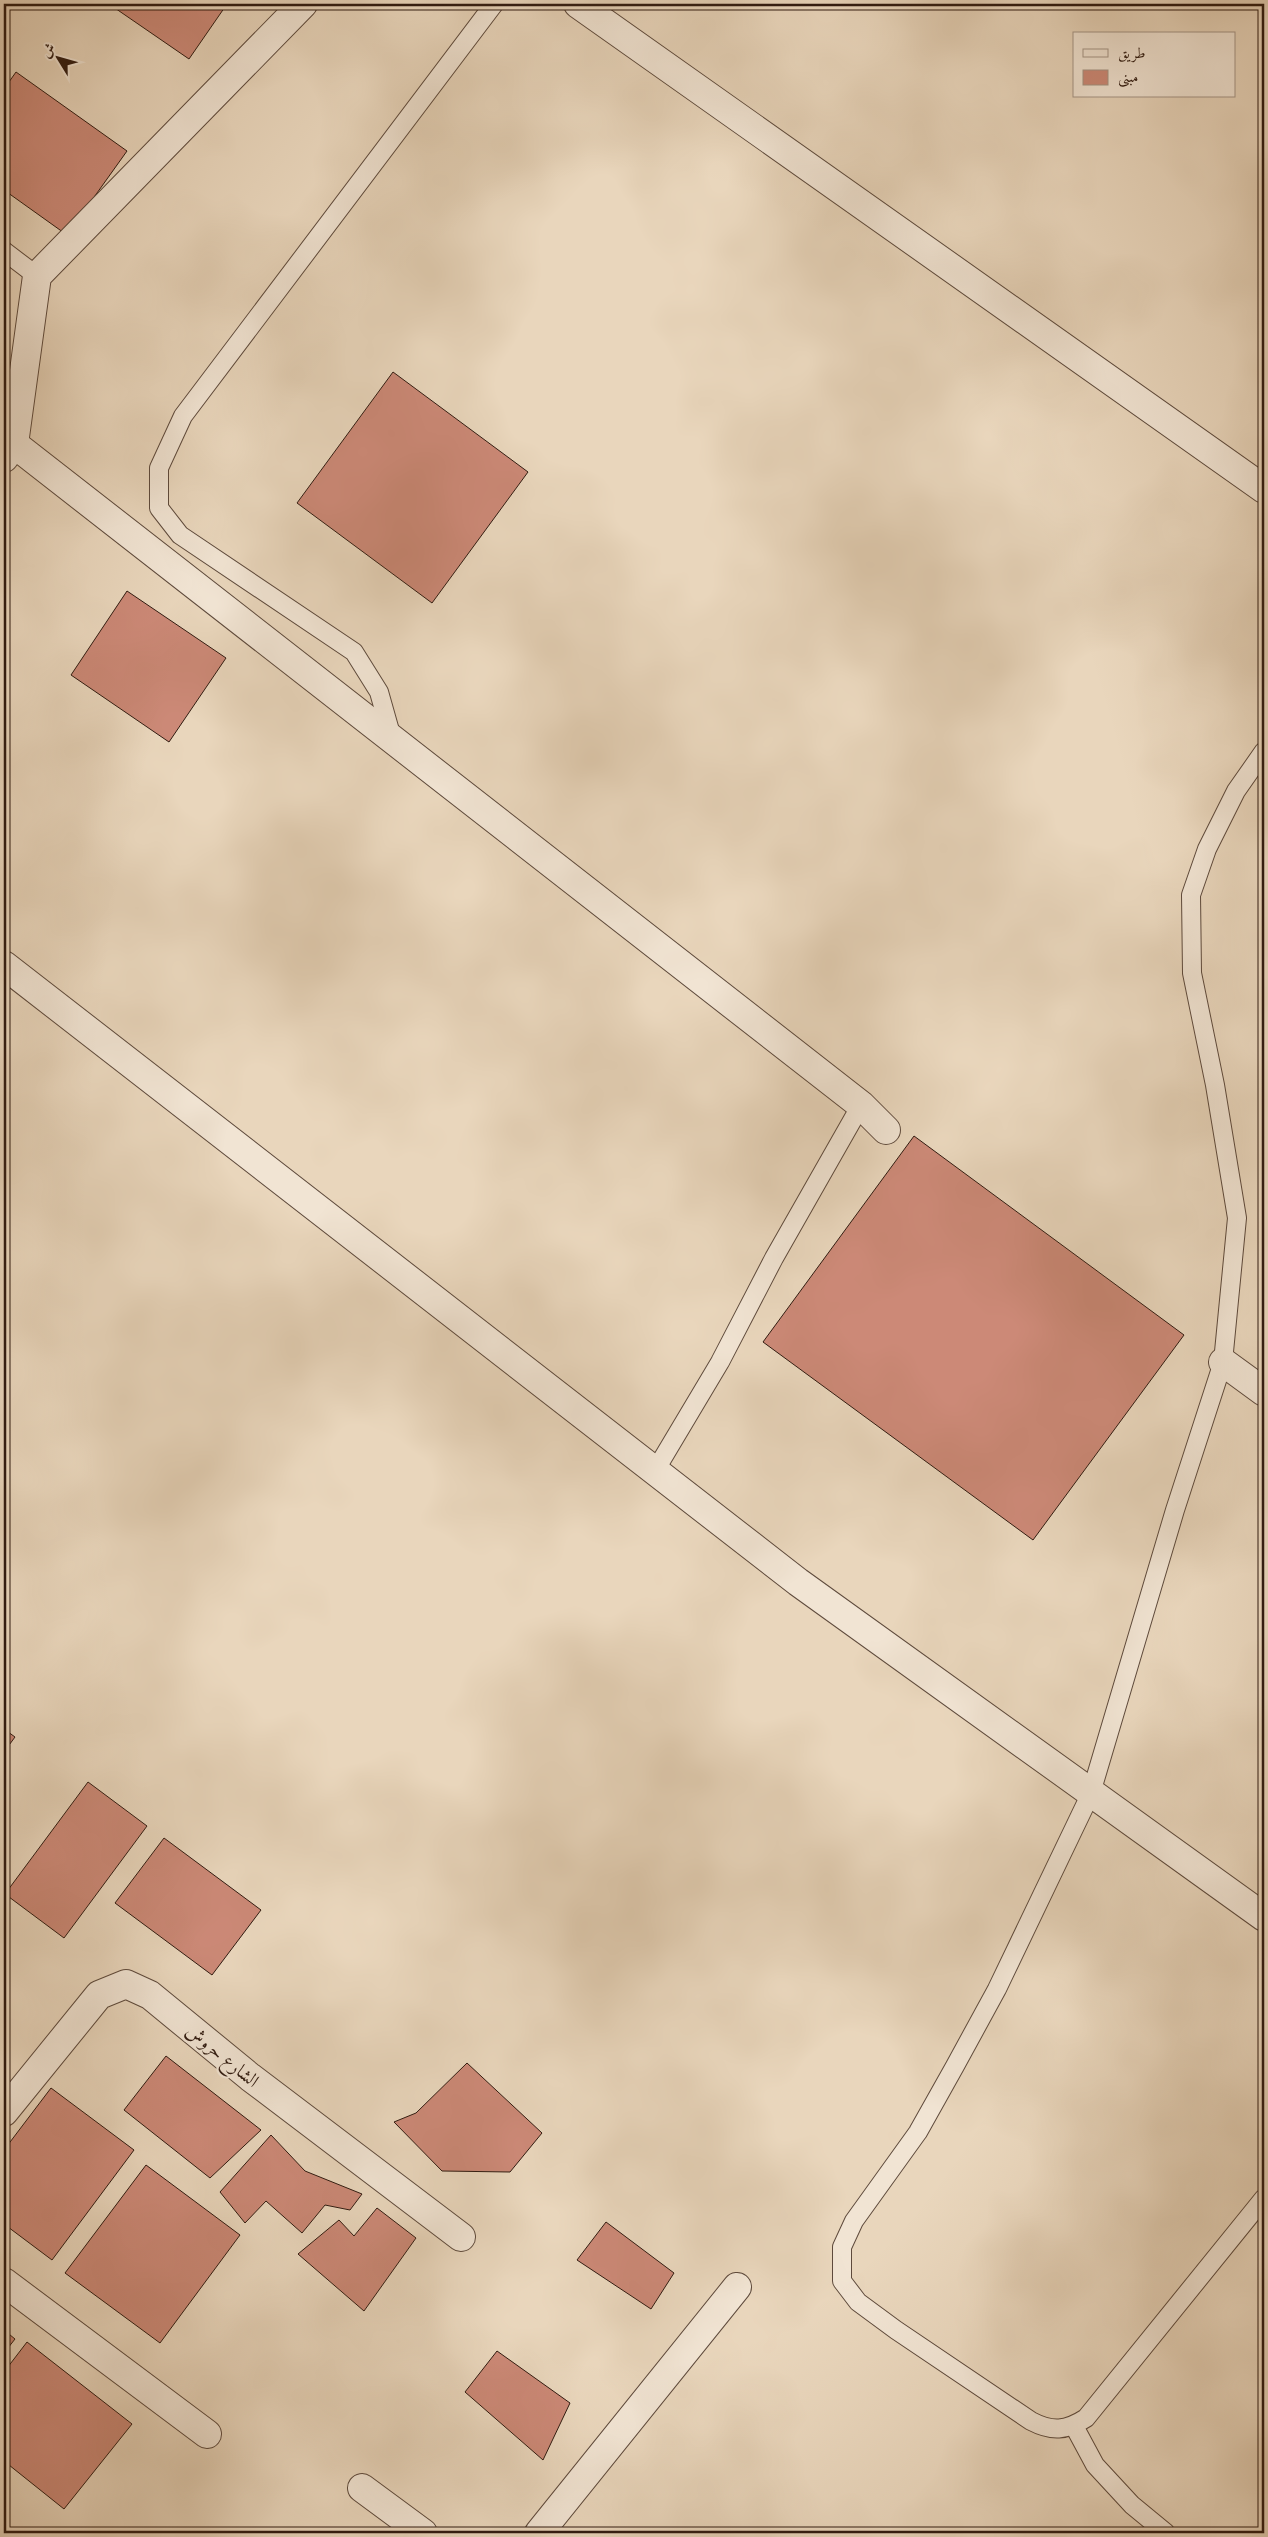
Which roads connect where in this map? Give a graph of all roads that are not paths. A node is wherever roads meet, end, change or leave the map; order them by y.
1 (302, 4) edge
2 (494, 4) edge
3 (578, 4) edge
4 (4, 251) edge
5 (37, 276) junction
6 (9, 451) edge
7 (1264, 490) edge
8 (392, 738) junction
9 (1264, 751) edge
10 (4, 964) edge
11 (861, 1105) junction
12 (886, 1130) dead end
13 (1223, 1362) junction
14 (1264, 1392) edge
15 (655, 1471) junction
16 (1091, 1793) junction
17 (1264, 1917) edge
18 (4, 2112) edge
19 (1264, 2198) edge
20 (461, 2237) dead end
21 (4, 2282) edge
22 (737, 2287) dead end
23 (1074, 2426) junction
24 (206, 2434) dead end
25 (362, 2488) dead end
26 (423, 2533) edge
27 (539, 2533) edge
28 (1166, 2533) edge

1 - 5 street
2 - 8 lane
3 - 7 street
4 - 5 lane
5 - 6 street
6 - 8 street
8 - 11 street
9 - 13 lane
10 - 15 street
11 - 12 street
11 - 15 lane
13 - 14 street
13 - 16 lane
15 - 16 street
16 - 17 street
16 - 23 lane
18 - 20 street, الشارع حروش
19 - 23 lane
21 - 24 street
22 - 27 street
23 - 28 lane
25 - 26 street

